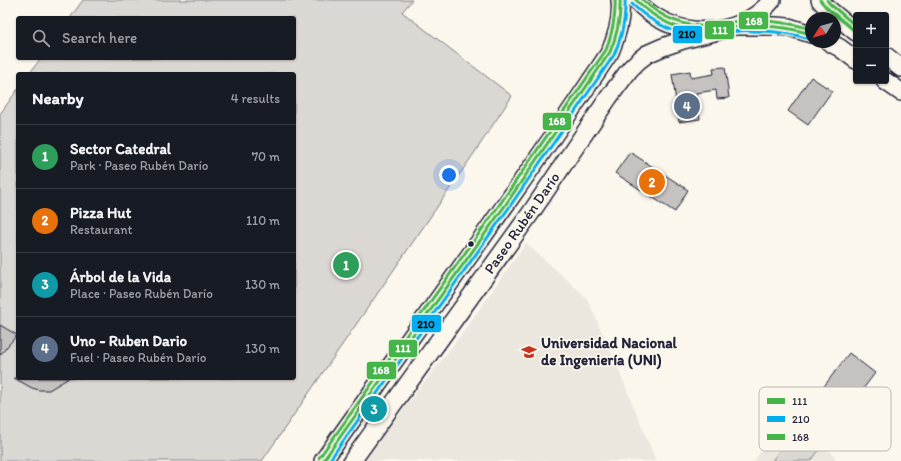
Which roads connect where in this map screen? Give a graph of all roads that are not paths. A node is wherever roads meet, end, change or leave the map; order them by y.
1 (620, 0) edge
2 (636, 0) edge
3 (772, 0) edge
4 (820, 0) edge
5 (730, 27) junction
6 (853, 30) edge
7 (805, 32) edge
8 (840, 48) edge
9 (853, 58) edge
10 (889, 58) edge
11 (901, 68) edge
12 (889, 84) edge
13 (901, 92) edge
14 (323, 461) edge
15 (352, 461) edge

1 - 14 main road, Paseo Rubén Darío
2 - 5 main road
3 - 5 main road
4 - 6 main road
5 - 7 main road
5 - 15 main road, Paseo Rubén Darío
8 - 9 main road
10 - 11 main road
12 - 13 main road

